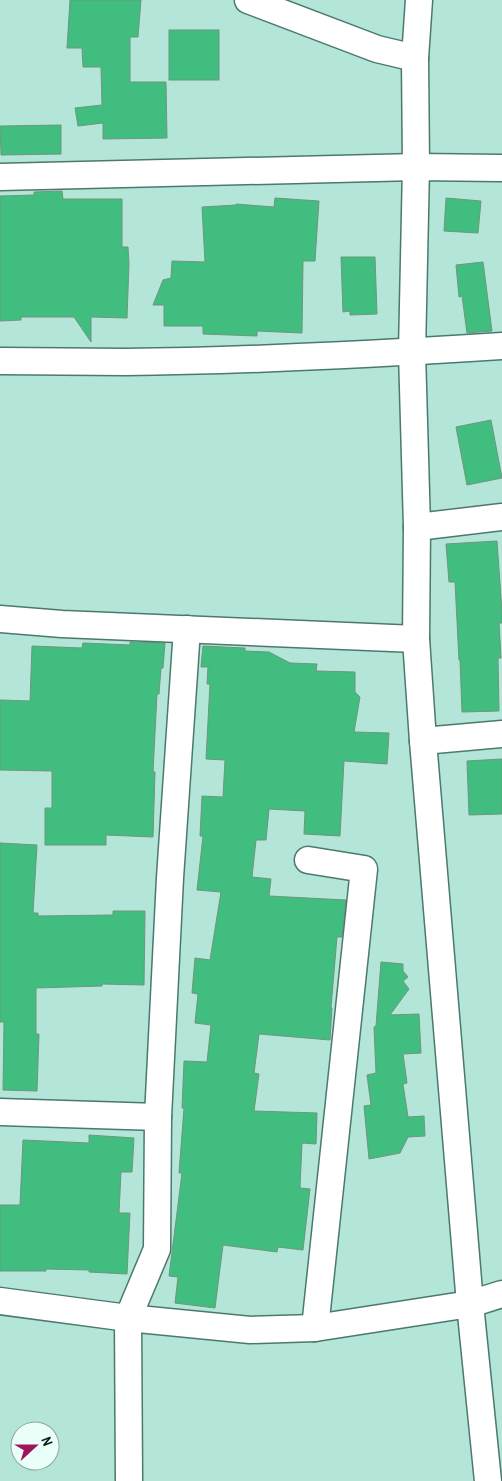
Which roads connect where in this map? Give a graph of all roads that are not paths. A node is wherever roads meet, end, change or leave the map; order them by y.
1 (248, 0) edge
2 (418, 0) edge
3 (415, 58) junction
4 (416, 168) junction
5 (502, 168) edge
6 (0, 177) edge
7 (502, 346) edge
8 (412, 352) junction
9 (0, 361) edge
10 (502, 517) edge
11 (417, 527) junction
12 (0, 619) edge
13 (187, 629) junction
14 (416, 640) junction
15 (502, 734) edge
16 (423, 741) junction
17 (308, 860) dead end
18 (0, 1112) edge
19 (158, 1118) junction
20 (502, 1294) edge
21 (0, 1301) edge
22 (470, 1304) junction
23 (128, 1318) junction
24 (315, 1328) junction
25 (130, 1481) edge
26 (488, 1481) edge

1 - 3 street
2 - 3 street
3 - 4 street
4 - 5 street
4 - 6 street
4 - 8 street
7 - 8 street
8 - 9 street
8 - 11 street
10 - 11 street
11 - 14 street
12 - 13 street
13 - 14 street
13 - 19 street
14 - 16 street
15 - 16 street
16 - 22 street
17 - 24 street
18 - 19 street
19 - 23 street
20 - 22 street
21 - 23 street
22 - 24 street
22 - 26 street
23 - 24 street
23 - 25 street

